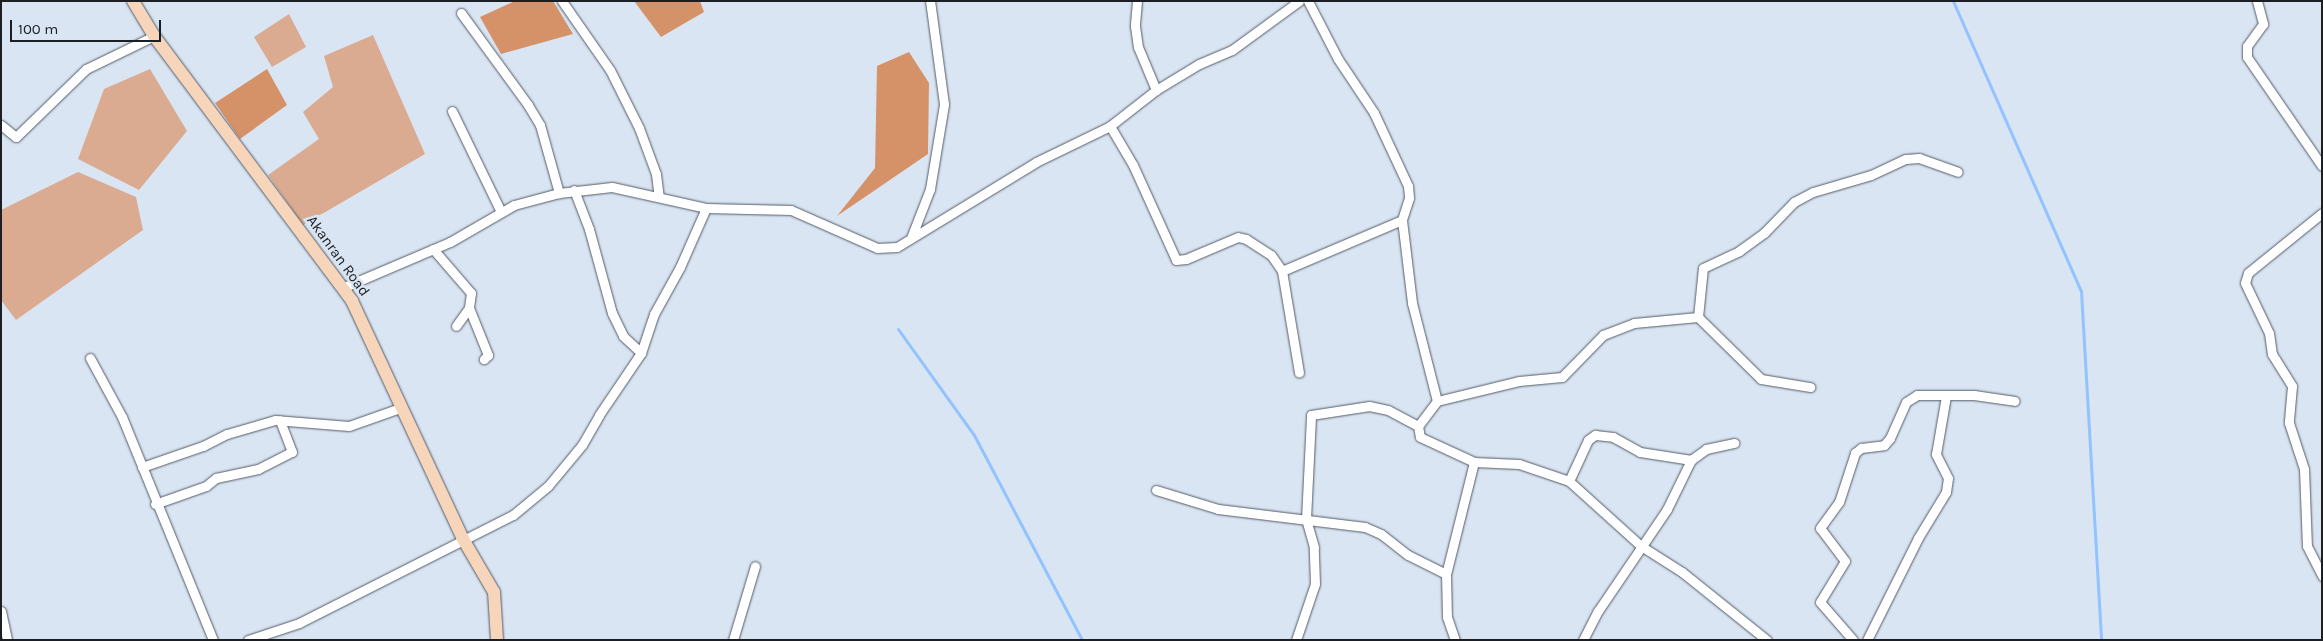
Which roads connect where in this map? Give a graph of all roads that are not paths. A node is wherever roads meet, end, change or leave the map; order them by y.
1 (133, 1) edge
2 (562, 1) edge
3 (930, 1) edge
4 (1137, 1) edge
5 (1299, 1) edge
6 (1308, 1) edge
7 (2257, 1) edge
8 (461, 13) dead end
9 (154, 36) junction
10 (1156, 90) junction
11 (452, 111) dead end
12 (1, 125) edge
13 (1110, 126) junction
14 (2322, 166) edge
15 (1958, 172) dead end
16 (574, 190) junction
17 (559, 193) junction
18 (659, 197) junction
19 (706, 208) junction
20 (501, 212) junction
21 (2322, 213) edge
22 (1402, 220) junction
23 (911, 238) junction
24 (433, 249) junction
25 (1282, 271) junction
26 (342, 288) junction
27 (469, 308) junction
28 (1698, 317) junction
29 (456, 326) dead end
30 (641, 353) junction
31 (90, 358) dead end
32 (484, 359) dead end
33 (1298, 373) dead end
34 (1810, 387) dead end
35 (1946, 396) junction
36 (1437, 401) junction
37 (2015, 401) dead end
38 (400, 408) junction
39 (280, 420) junction
40 (1418, 426) junction
41 (1734, 443) dead end
42 (1691, 460) junction
43 (1474, 462) junction
44 (142, 467) junction
45 (1569, 481) junction
46 (1156, 490) dead end
47 (155, 504) junction
48 (1306, 520) junction
49 (463, 539) junction
50 (1640, 546) junction
51 (755, 566) dead end
52 (1446, 574) junction
53 (2322, 576) edge
54 (1, 611) edge
55 (6, 640) edge
56 (213, 640) edge
57 (248, 640) edge
58 (497, 640) edge
59 (733, 640) edge
60 (1296, 640) edge
61 (1455, 640) edge
62 (1583, 640) edge
63 (1768, 640) edge
64 (1854, 640) edge
65 (1867, 640) edge

1 - 9 main road, Akanran Road
2 - 18 street
3 - 23 street
4 - 10 street
5 - 10 street
6 - 22 street
7 - 14 street
8 - 17 street
9 - 12 street
9 - 26 main road, Akanran Road
10 - 13 street
11 - 20 street
13 - 23 street
13 - 25 street
15 - 28 street
16 - 17 street
16 - 18 street
16 - 30 street
17 - 20 street
18 - 19 street
19 - 23 street
19 - 30 street
20 - 24 street
21 - 53 street
22 - 25 street
22 - 36 street
24 - 26 street
24 - 27 street
25 - 33 street
26 - 38 main road, Akanran Road
27 - 29 street
27 - 32 street
28 - 34 street
28 - 36 street
30 - 49 street
31 - 44 street
35 - 37 street
35 - 64 street
35 - 65 street
36 - 40 street
38 - 39 street
38 - 49 main road, Akanran Road
39 - 44 street
39 - 47 street
40 - 43 street
40 - 48 street
41 - 42 street
42 - 45 street
42 - 50 street
43 - 45 street
43 - 52 street
44 - 47 street
45 - 50 street
46 - 48 street
47 - 56 street
48 - 52 street
48 - 60 street
49 - 57 street
49 - 58 main road, Akanran Road
50 - 62 street
50 - 63 street
51 - 59 street
52 - 61 street
54 - 55 street

